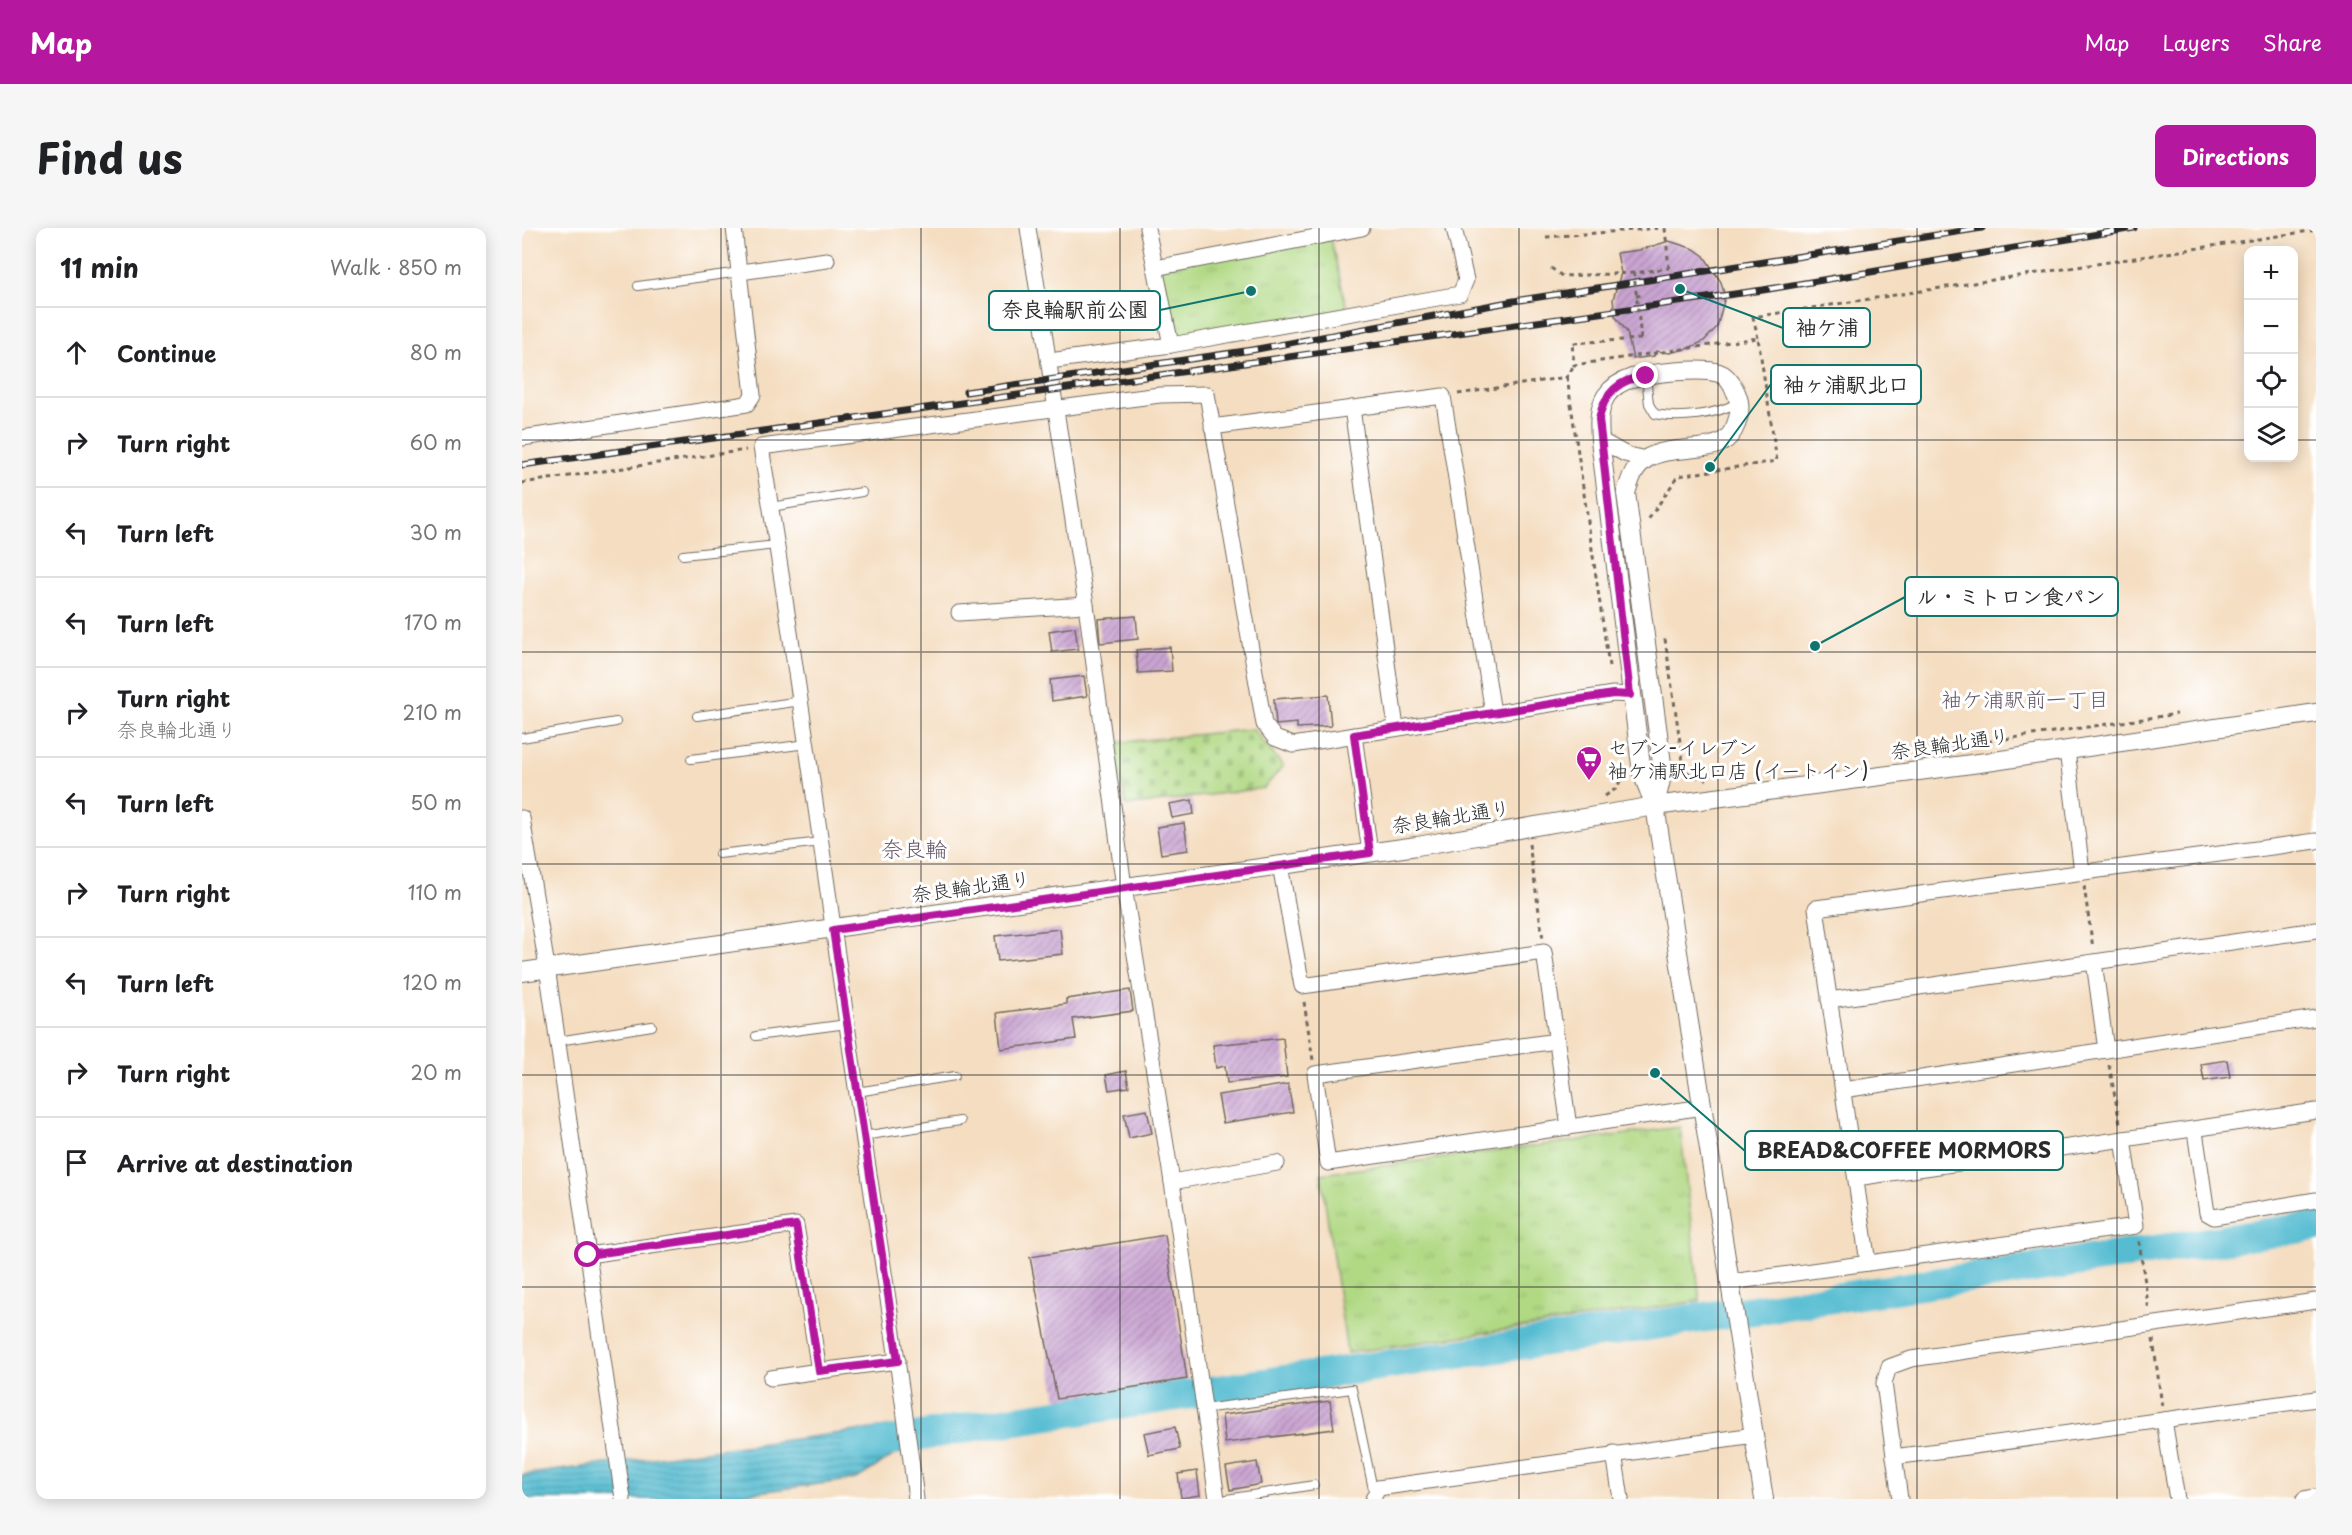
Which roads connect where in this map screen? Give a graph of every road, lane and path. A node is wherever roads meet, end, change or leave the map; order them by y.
1 (734, 228) edge
2 (1028, 228) edge
3 (1147, 228) edge
4 (1362, 228) edge
5 (1454, 228) edge
6 (1660, 228) edge
7 (1665, 228) edge
8 (2316, 230) edge
9 (1546, 237) dead end
10 (827, 260) dead end
11 (1155, 268) junction
12 (1551, 268) dead end
13 (740, 272) junction
14 (1634, 273) junction
15 (638, 286) dead end
16 (1644, 295) dead end
17 (1636, 296) junction
18 (1758, 338) junction
19 (1171, 345) junction
20 (1049, 361) junction
21 (1574, 365) junction
22 (1646, 376) junction
23 (1568, 377) junction
24 (1443, 396) junction
25 (1739, 401) junction
26 (1057, 407) junction
27 (1352, 408) junction
28 (1212, 427) junction
29 (522, 438) edge
30 (1600, 440) junction
31 (761, 447) junction
32 (1646, 459) junction
33 (522, 483) edge
34 (862, 492) dead end
35 (771, 507) junction
36 (1647, 522) dead end
37 (777, 545) junction
38 (683, 555) dead end
39 (1086, 604) junction
40 (959, 613) dead end
41 (1663, 628) dead end
42 (1611, 677) dead end
43 (1630, 695) junction
44 (801, 701) junction
45 (1493, 713) junction
46 (2189, 713) dead end
47 (2316, 713) edge
48 (697, 716) dead end
49 (616, 722) dead end
50 (1396, 728) junction
51 (1354, 735) junction
52 (522, 738) edge
53 (807, 744) junction
54 (1933, 750) dead end
55 (2067, 750) junction
56 (691, 759) dead end
57 (1622, 765) dead end
58 (1713, 781) dead end
59 (1599, 800) dead end
60 (1655, 806) junction
61 (522, 818) edge
62 (1527, 827) junction
63 (2316, 841) edge
64 (821, 842) junction
65 (1370, 853) junction
66 (719, 854) dead end
67 (1280, 865) junction
68 (2082, 872) junction
69 (1124, 887) junction
70 (833, 930) junction
71 (2316, 930) edge
72 (1544, 952) junction
73 (2094, 962) junction
74 (548, 967) junction
75 (522, 972) edge
76 (1302, 986) junction
77 (1829, 1000) junction
78 (2316, 1018) edge
79 (847, 1024) junction
80 (652, 1026) dead end
81 (756, 1036) dead end
82 (558, 1041) junction
83 (1557, 1041) junction
84 (2106, 1050) junction
85 (1315, 1074) junction
86 (955, 1076) dead end
87 (1843, 1090) junction
88 (857, 1092) junction
89 (1703, 1107) junction
90 (2316, 1112) edge
91 (960, 1121) dead end
92 (1569, 1127) junction
93 (2195, 1131) junction
94 (863, 1136) junction
95 (2123, 1139) junction
96 (1277, 1163) dead end
97 (1856, 1178) junction
98 (1172, 1182) junction
99 (2316, 1200) edge
100 (588, 1255) junction
101 (1869, 1263) junction
102 (1731, 1282) junction
103 (2316, 1301) edge
104 (898, 1361) junction
105 (819, 1371) junction
106 (771, 1378) dead end
107 (2316, 1399) edge
108 (1203, 1409) junction
109 (2164, 1420) junction
110 (1754, 1435) junction
111 (1614, 1453) junction
112 (1894, 1457) junction
113 (1314, 1485) dead end
114 (1374, 1497) edge
115 (2316, 1497) edge
116 (623, 1499) edge
117 (916, 1499) edge
118 (1216, 1499) edge
119 (1227, 1499) edge
120 (1621, 1499) edge
121 (1764, 1499) edge
122 (1900, 1499) edge
123 (2177, 1499) edge
124 (2304, 1499) edge

1 - 13 street
2 - 20 street
3 - 11 street
4 - 11 street
5 - 19 street
6 - 9 path
7 - 14 path, bridge
8 - 18 path
10 - 13 street
11 - 19 street
12 - 14 path
13 - 15 lane
13 - 29 street
14 - 17 path, bridge
16 - 17 path, bridge
17 - 21 path, bridge
18 - 21 path
18 - 36 path
19 - 20 street
20 - 26 street
21 - 23 path
22 - 25 street
22 - 25 lane
22 - 30 street
23 - 24 path
23 - 42 path
24 - 27 street
24 - 45 street
25 - 32 street
26 - 28 street
26 - 31 street
26 - 39 street
27 - 28 street
27 - 50 street
28 - 51 street
30 - 32 street
30 - 43 street
31 - 33 path
31 - 35 street
32 - 60 street
34 - 35 lane
35 - 37 street
37 - 38 lane
37 - 44 street
39 - 40 street
39 - 69 street
41 - 58 path
43 - 45 street
43 - 60 street
44 - 48 lane
44 - 53 street
45 - 50 street
46 - 54 path
47 - 55 street, 奈良輪北通り
49 - 52 lane
50 - 51 street
51 - 65 street
53 - 56 lane
53 - 64 street
55 - 60 street, 奈良輪北通り
55 - 68 street
57 - 59 path
60 - 62 street, 奈良輪北通り
60 - 89 street
61 - 74 street
62 - 65 street, 奈良輪北通り
62 - 72 path
63 - 68 street
64 - 66 lane
64 - 70 street
65 - 67 street, 奈良輪北通り
67 - 69 street, 奈良輪北通り
67 - 76 street
68 - 73 path
68 - 77 street
69 - 70 street, 奈良輪北通り
69 - 98 street
70 - 74 street, 奈良輪北通り
70 - 79 street
71 - 73 street
72 - 76 street
72 - 83 street
73 - 77 street
73 - 84 street
74 - 75 street, 奈良輪北通り
74 - 82 street
76 - 85 path
77 - 87 street
78 - 84 street
79 - 81 lane
79 - 88 street
80 - 82 lane
82 - 100 street
83 - 85 street
83 - 92 street
84 - 87 street
84 - 95 path
85 - 92 street
86 - 88 lane
87 - 97 street
88 - 94 street
89 - 92 street
89 - 102 street
90 - 93 street
91 - 94 lane
93 - 95 street
93 - 99 street
94 - 104 street
95 - 97 street
95 - 101 street
96 - 98 street
97 - 101 street
98 - 108 street
100 - 105 street
100 - 116 street
101 - 102 street
102 - 110 street
103 - 112 street
104 - 105 street
104 - 117 street
105 - 106 street
107 - 109 street
108 - 114 lane
108 - 118 street
109 - 112 street
109 - 123 street
110 - 111 street
110 - 121 street
111 - 114 street
111 - 120 street
112 - 122 street
113 - 119 lane
115 - 124 street

